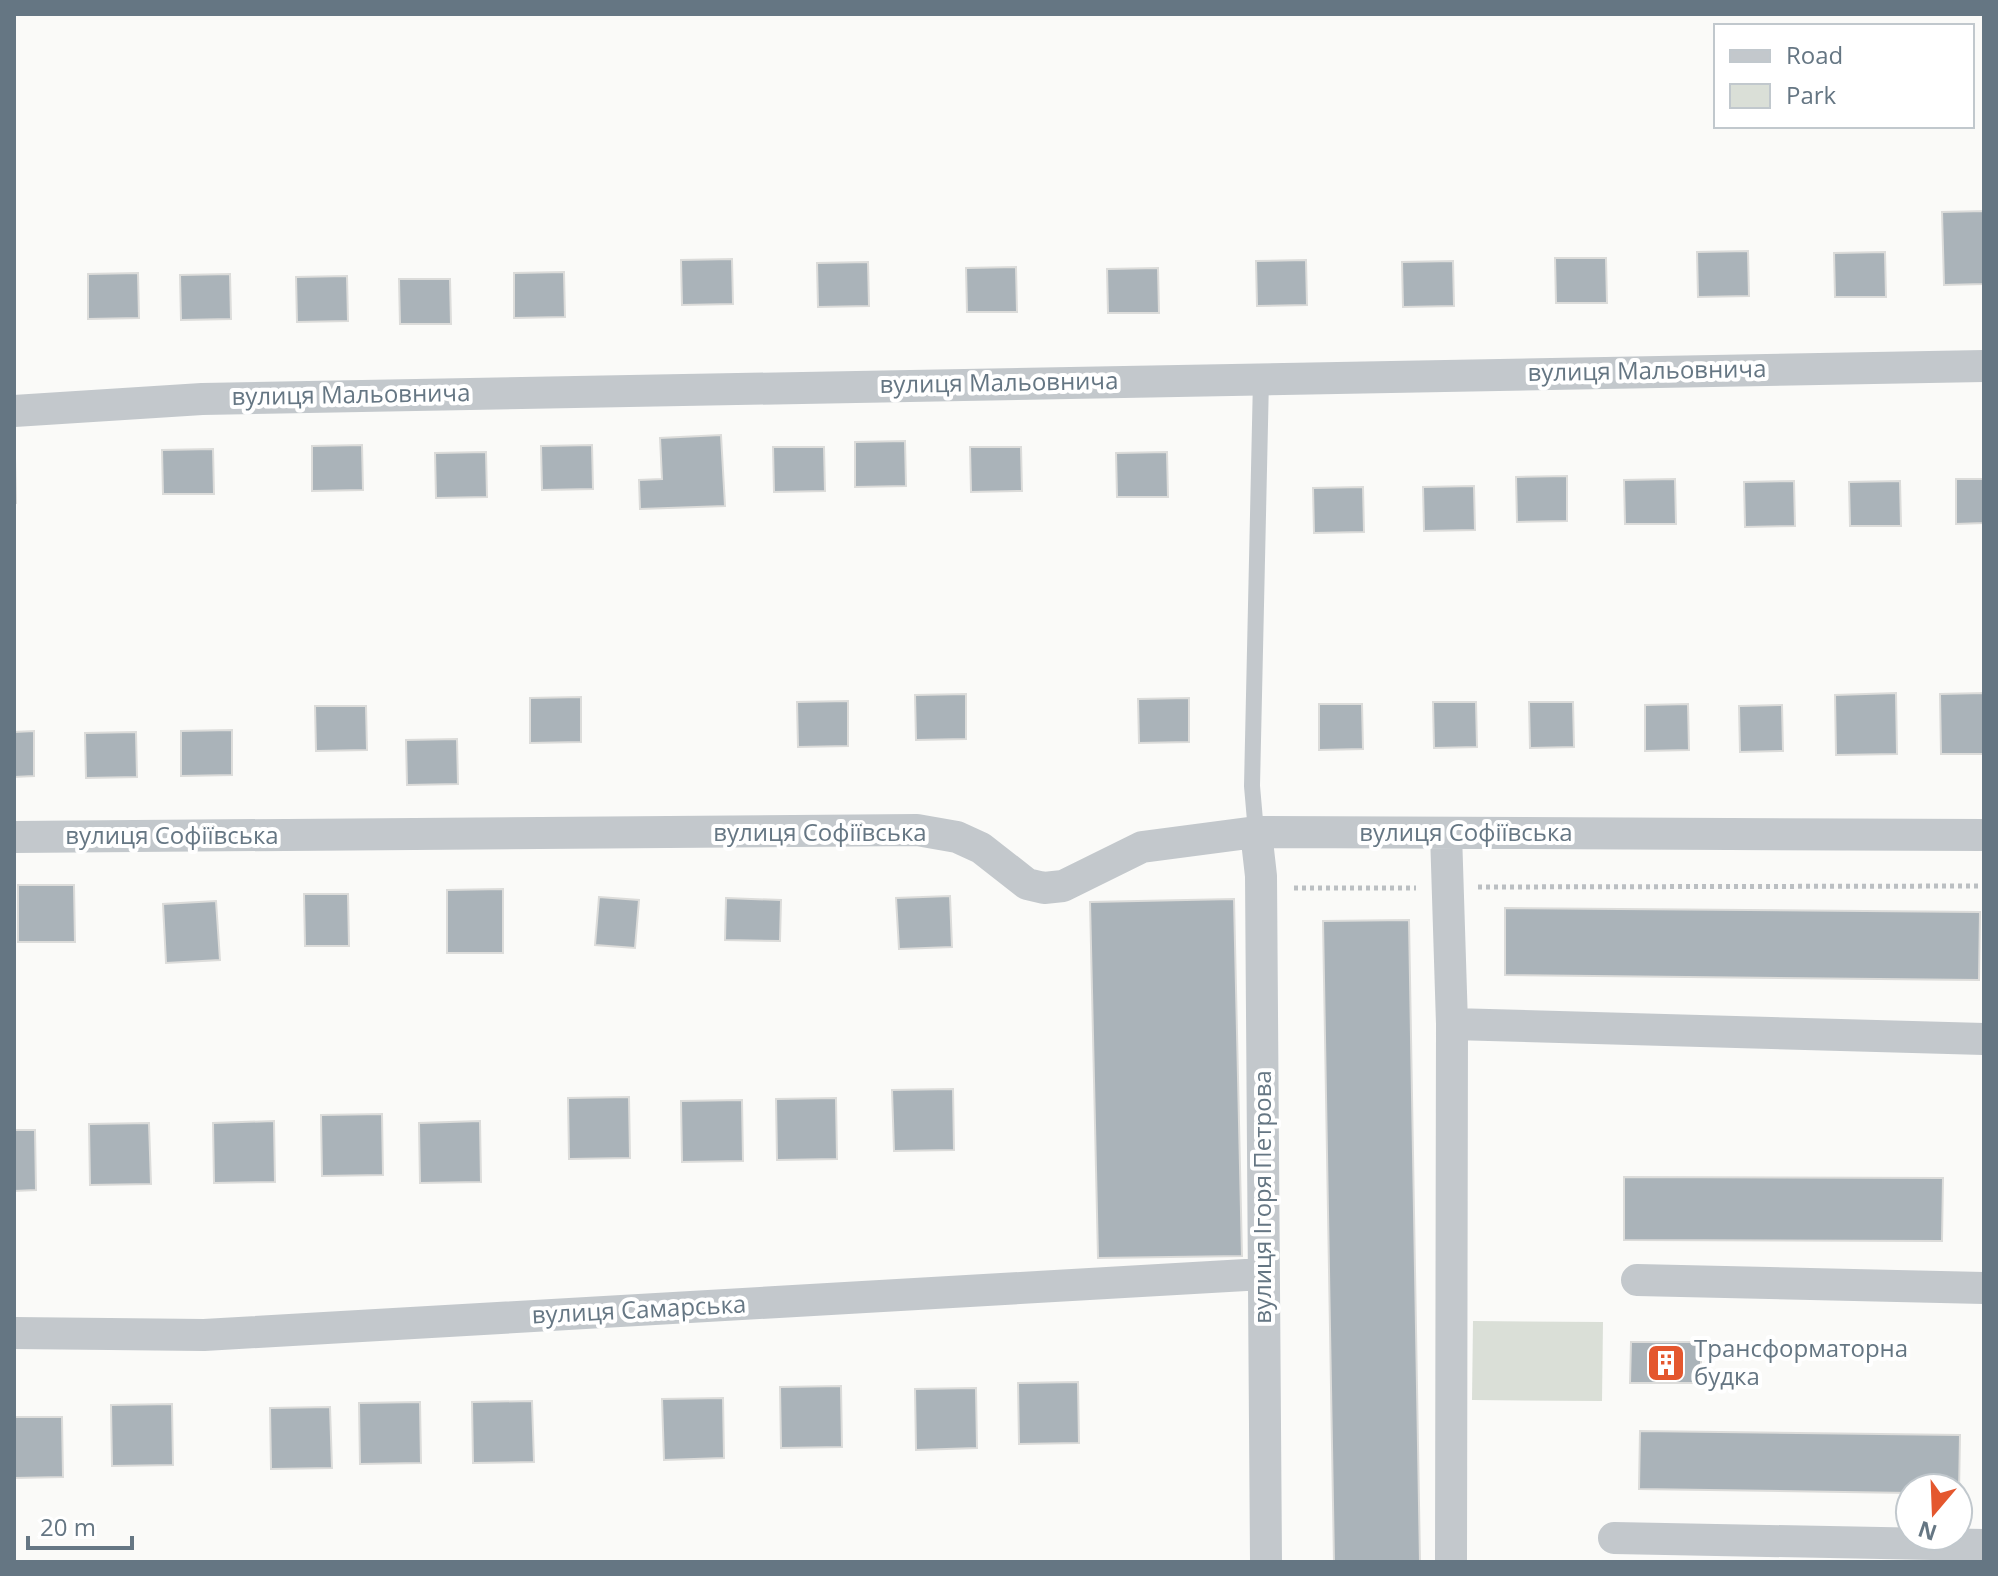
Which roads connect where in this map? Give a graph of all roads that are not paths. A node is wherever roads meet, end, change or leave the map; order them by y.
1 (1984, 366) edge
2 (1261, 379) junction
3 (14, 411) edge
4 (1256, 832) junction
5 (1446, 833) junction
6 (1984, 835) edge
7 (14, 837) edge
8 (1452, 1024) junction
9 (1984, 1039) edge
10 (1263, 1274) junction
11 (1637, 1280) dead end
12 (1984, 1288) edge
13 (14, 1333) edge
14 (1614, 1538) dead end
15 (1984, 1545) edge
16 (1266, 1562) edge
17 (1451, 1562) edge

1 - 2 street, вулиця Мальовнича
2 - 3 street, вулиця Мальовнича
2 - 4 lane
4 - 5 street, вулиця Софіївська
4 - 7 street, вулиця Софіївська
4 - 10 street, вулиця Ігоря Петрова
5 - 6 street, вулиця Софіївська
5 - 8 street
8 - 9 street
8 - 17 street
10 - 13 street, вулиця Самарська
10 - 16 street, вулиця Ігоря Петрова
11 - 12 street
14 - 15 street

